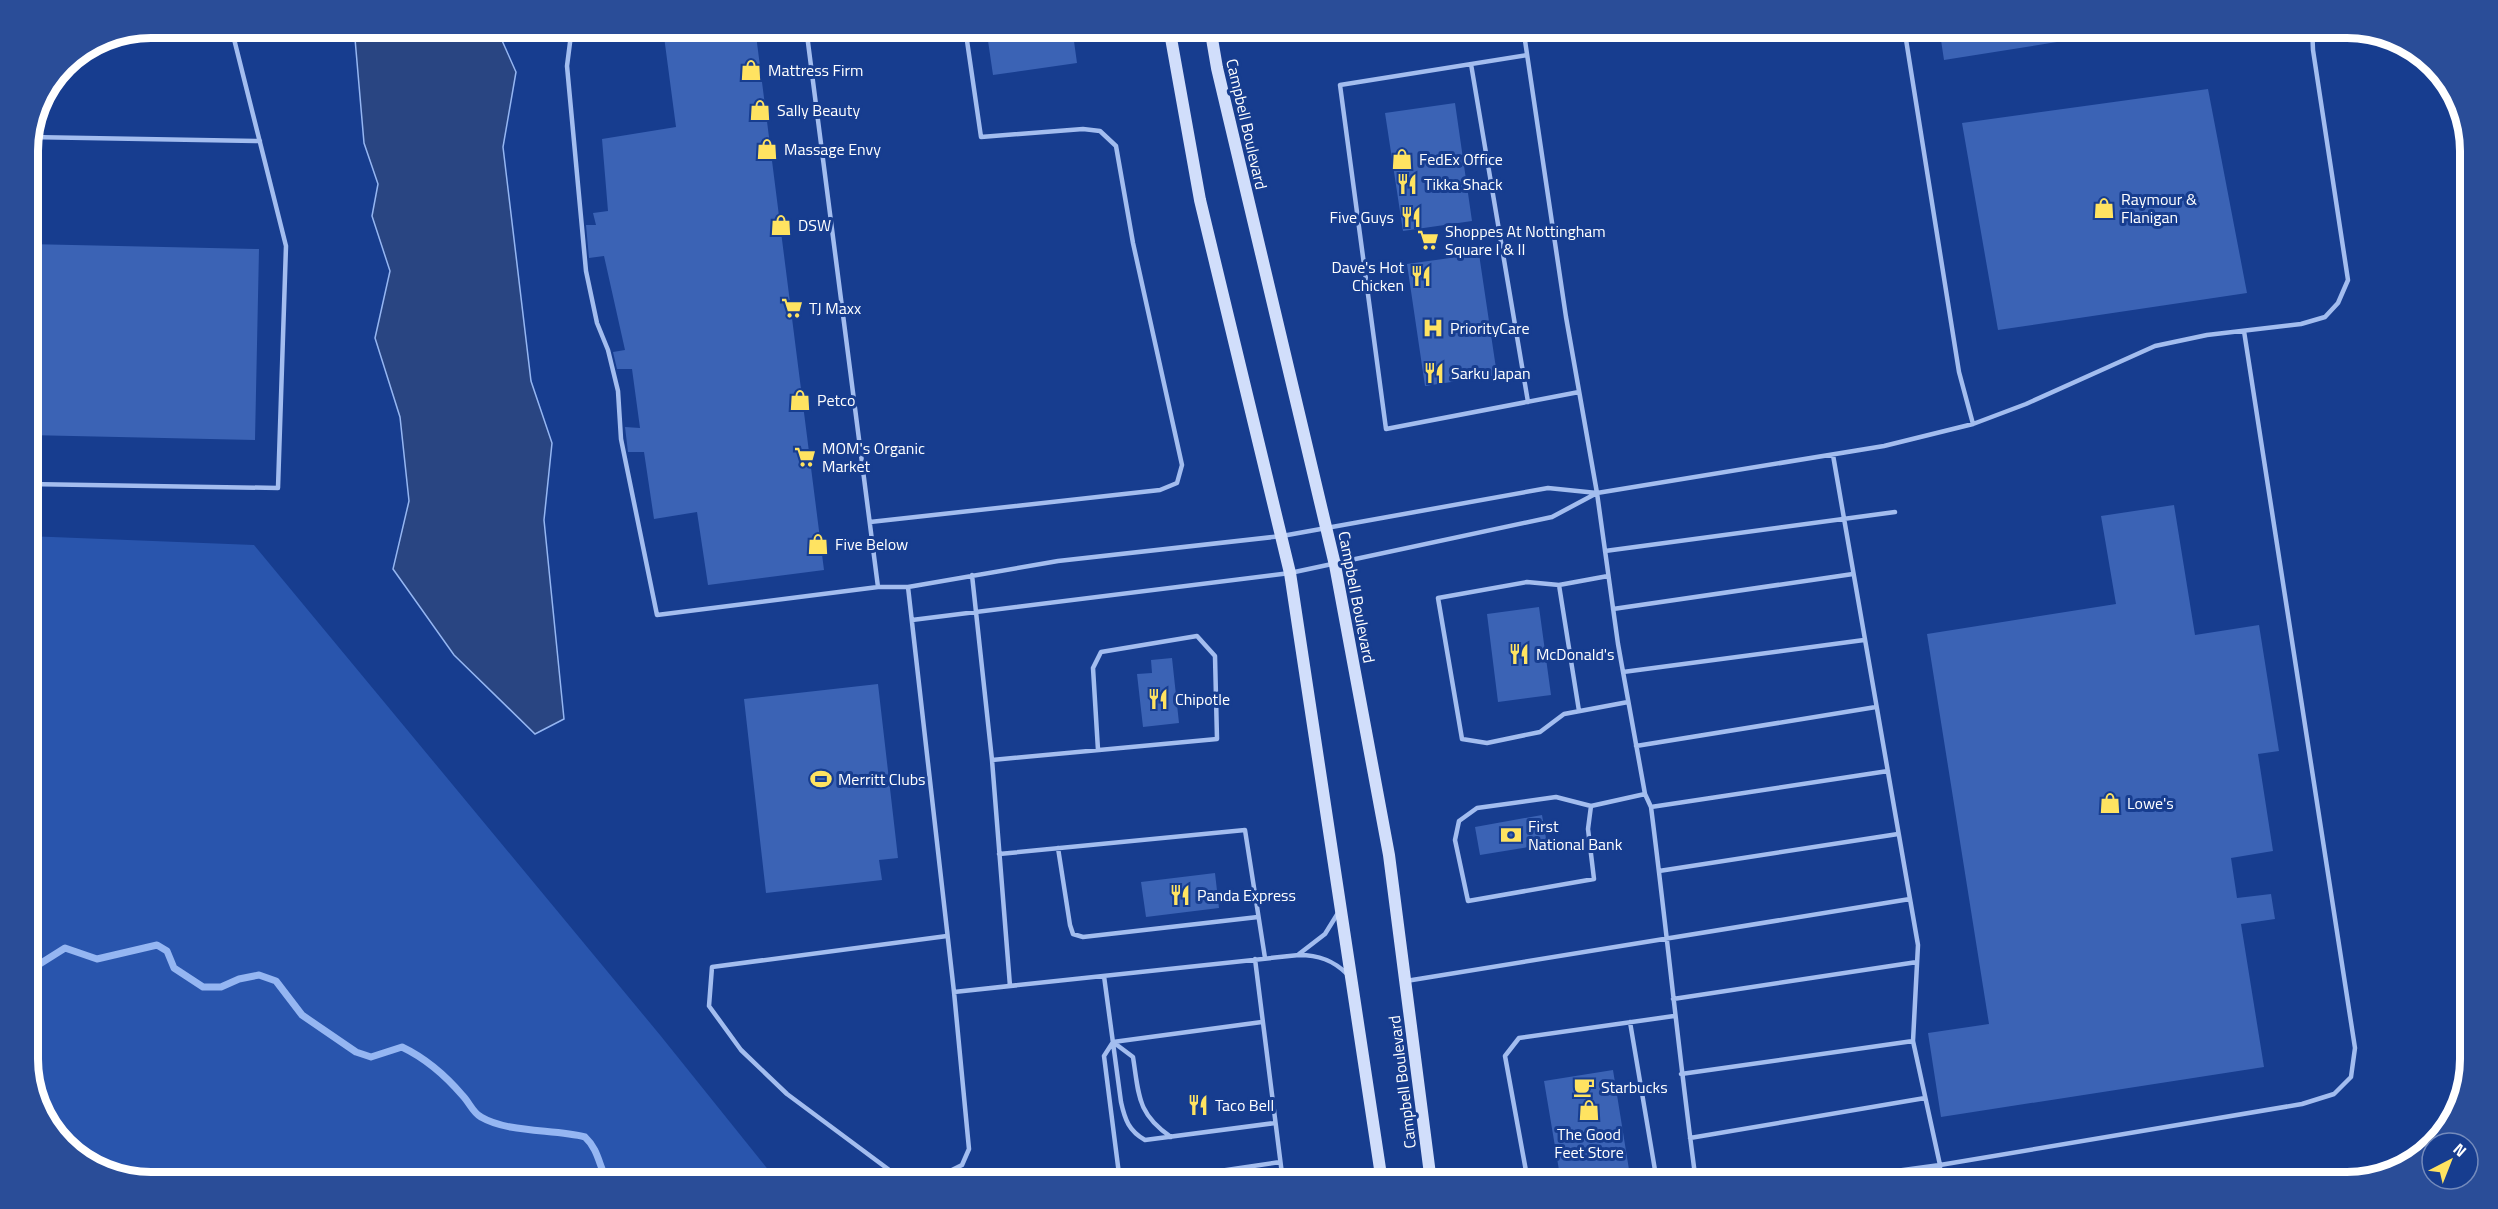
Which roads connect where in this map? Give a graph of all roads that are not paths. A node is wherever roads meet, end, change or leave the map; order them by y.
1 (234, 38) edge
2 (571, 38) edge
3 (807, 38) edge
4 (967, 38) edge
5 (1171, 38) edge
6 (1212, 38) edge
7 (1525, 38) edge
8 (1906, 38) edge
9 (2312, 38) edge
10 (1527, 55) junction
11 (1471, 64) junction
12 (39, 137) edge
13 (260, 141) junction
14 (2244, 330) junction
15 (1579, 392) junction
16 (1528, 402) junction
17 (1973, 424) junction
18 (1833, 455) junction
19 (38, 484) edge
20 (1597, 493) junction
21 (1895, 512) dead end
22 (1844, 518) junction
23 (870, 522) junction
24 (1326, 528) junction
25 (1282, 536) junction
26 (1605, 551) junction
27 (1335, 565) junction
28 (1290, 573) junction
29 (1853, 574) junction
30 (972, 575) junction
31 (1608, 576) junction
32 (1559, 585) junction
33 (878, 587) junction
34 (908, 587) junction
35 (1613, 609) junction
36 (977, 612) junction
37 (912, 620) junction
38 (1864, 640) junction
39 (1623, 672) junction
40 (1628, 702) junction
41 (1876, 707) junction
42 (1579, 711) junction
43 (1636, 746) junction
44 (1098, 750) junction
45 (992, 760) junction
46 (1888, 771) junction
47 (1645, 794) junction
48 (1592, 806) junction
49 (1651, 807) junction
50 (1898, 834) junction
51 (1058, 848) junction
52 (999, 854) junction
53 (1659, 871) junction
54 (1910, 899) junction
55 (1342, 905) junction
56 (1258, 917) junction
57 (947, 936) junction
58 (1668, 939) junction
59 (1299, 955) junction
60 (1264, 958) junction
61 (1255, 959) junction
62 (1917, 962) junction
63 (1104, 975) junction
64 (1353, 980) junction
65 (1407, 981) junction
66 (1010, 986) junction
67 (954, 992) junction
68 (1673, 999) junction
69 (1674, 1016) junction
70 (1262, 1022) junction
71 (1630, 1022) junction
72 (1913, 1041) junction
73 (1113, 1042) junction
74 (1681, 1074) junction
75 (1926, 1098) junction
76 (1275, 1123) junction
77 (1171, 1137) junction
78 (1690, 1137) junction
79 (1280, 1162) junction
80 (1940, 1165) junction
81 (892, 1172) edge
82 (948, 1172) edge
83 (1119, 1172) edge
84 (1212, 1172) edge
85 (1281, 1172) edge
86 (1381, 1172) edge
87 (1430, 1172) edge
88 (1526, 1172) edge
89 (1655, 1172) edge
90 (1695, 1172) edge
91 (1889, 1172) edge
92 (1940, 1172) edge

1 - 13 lane
2 - 33 lane
3 - 23 lane
4 - 23 lane
5 - 25 main road, Campbell Boulevard
6 - 24 main road, Campbell Boulevard
7 - 10 lane
8 - 17 lane
9 - 14 lane
10 - 11 lane
10 - 15 lane
11 - 16 lane
11 - 16 lane
12 - 13 lane
13 - 19 lane
14 - 17 lane
14 - 80 lane
15 - 16 lane
15 - 20 lane
17 - 18 lane
18 - 20 lane
18 - 22 lane
20 - 24 lane
20 - 26 lane
20 - 27 lane
21 - 22 lane
22 - 26 lane
22 - 29 lane
23 - 33 lane
24 - 25 lane
24 - 27 main road, Campbell Boulevard
25 - 28 main road, Campbell Boulevard
25 - 30 lane
26 - 31 lane
27 - 28 lane
27 - 65 main road, Campbell Boulevard
28 - 36 lane
28 - 55 main road, Campbell Boulevard
29 - 35 lane
29 - 38 lane
30 - 34 lane
30 - 36 lane
31 - 32 lane
31 - 35 lane
32 - 42 lane
32 - 42 lane
33 - 34 lane
34 - 37 lane
35 - 39 lane
36 - 37 lane
36 - 45 lane
37 - 57 lane
38 - 39 lane
38 - 41 lane
39 - 40 lane
40 - 42 lane
40 - 43 lane
41 - 43 lane
41 - 46 lane
43 - 47 lane
44 - 44 lane
44 - 45 lane
45 - 52 lane
46 - 49 lane
46 - 50 lane
47 - 48 lane
47 - 49 lane
48 - 48 lane
49 - 53 lane
50 - 53 lane
50 - 54 lane
51 - 52 lane
51 - 56 lane
51 - 56 lane
52 - 66 lane
53 - 58 lane
54 - 58 lane
54 - 62 lane
55 - 59 lane
55 - 64 main road, Campbell Boulevard
56 - 60 lane
57 - 67 lane
57 - 81 lane
58 - 65 lane
58 - 68 lane
59 - 60 lane
59 - 64 lane
60 - 61 lane
61 - 63 lane
61 - 70 lane
62 - 68 lane
62 - 72 lane
63 - 66 lane
63 - 73 lane
64 - 86 main road, Campbell Boulevard
65 - 87 main road, Campbell Boulevard
66 - 67 lane
67 - 82 lane
68 - 69 lane
69 - 71 lane
69 - 74 lane
70 - 73 lane
70 - 76 lane
71 - 88 lane
71 - 89 lane
72 - 74 lane
72 - 75 lane
73 - 77 lane
73 - 77 lane
73 - 83 lane
74 - 78 lane
75 - 78 lane
75 - 80 lane
76 - 77 lane
76 - 79 lane
78 - 90 lane
79 - 84 lane
79 - 85 lane
80 - 91 lane
80 - 92 lane

